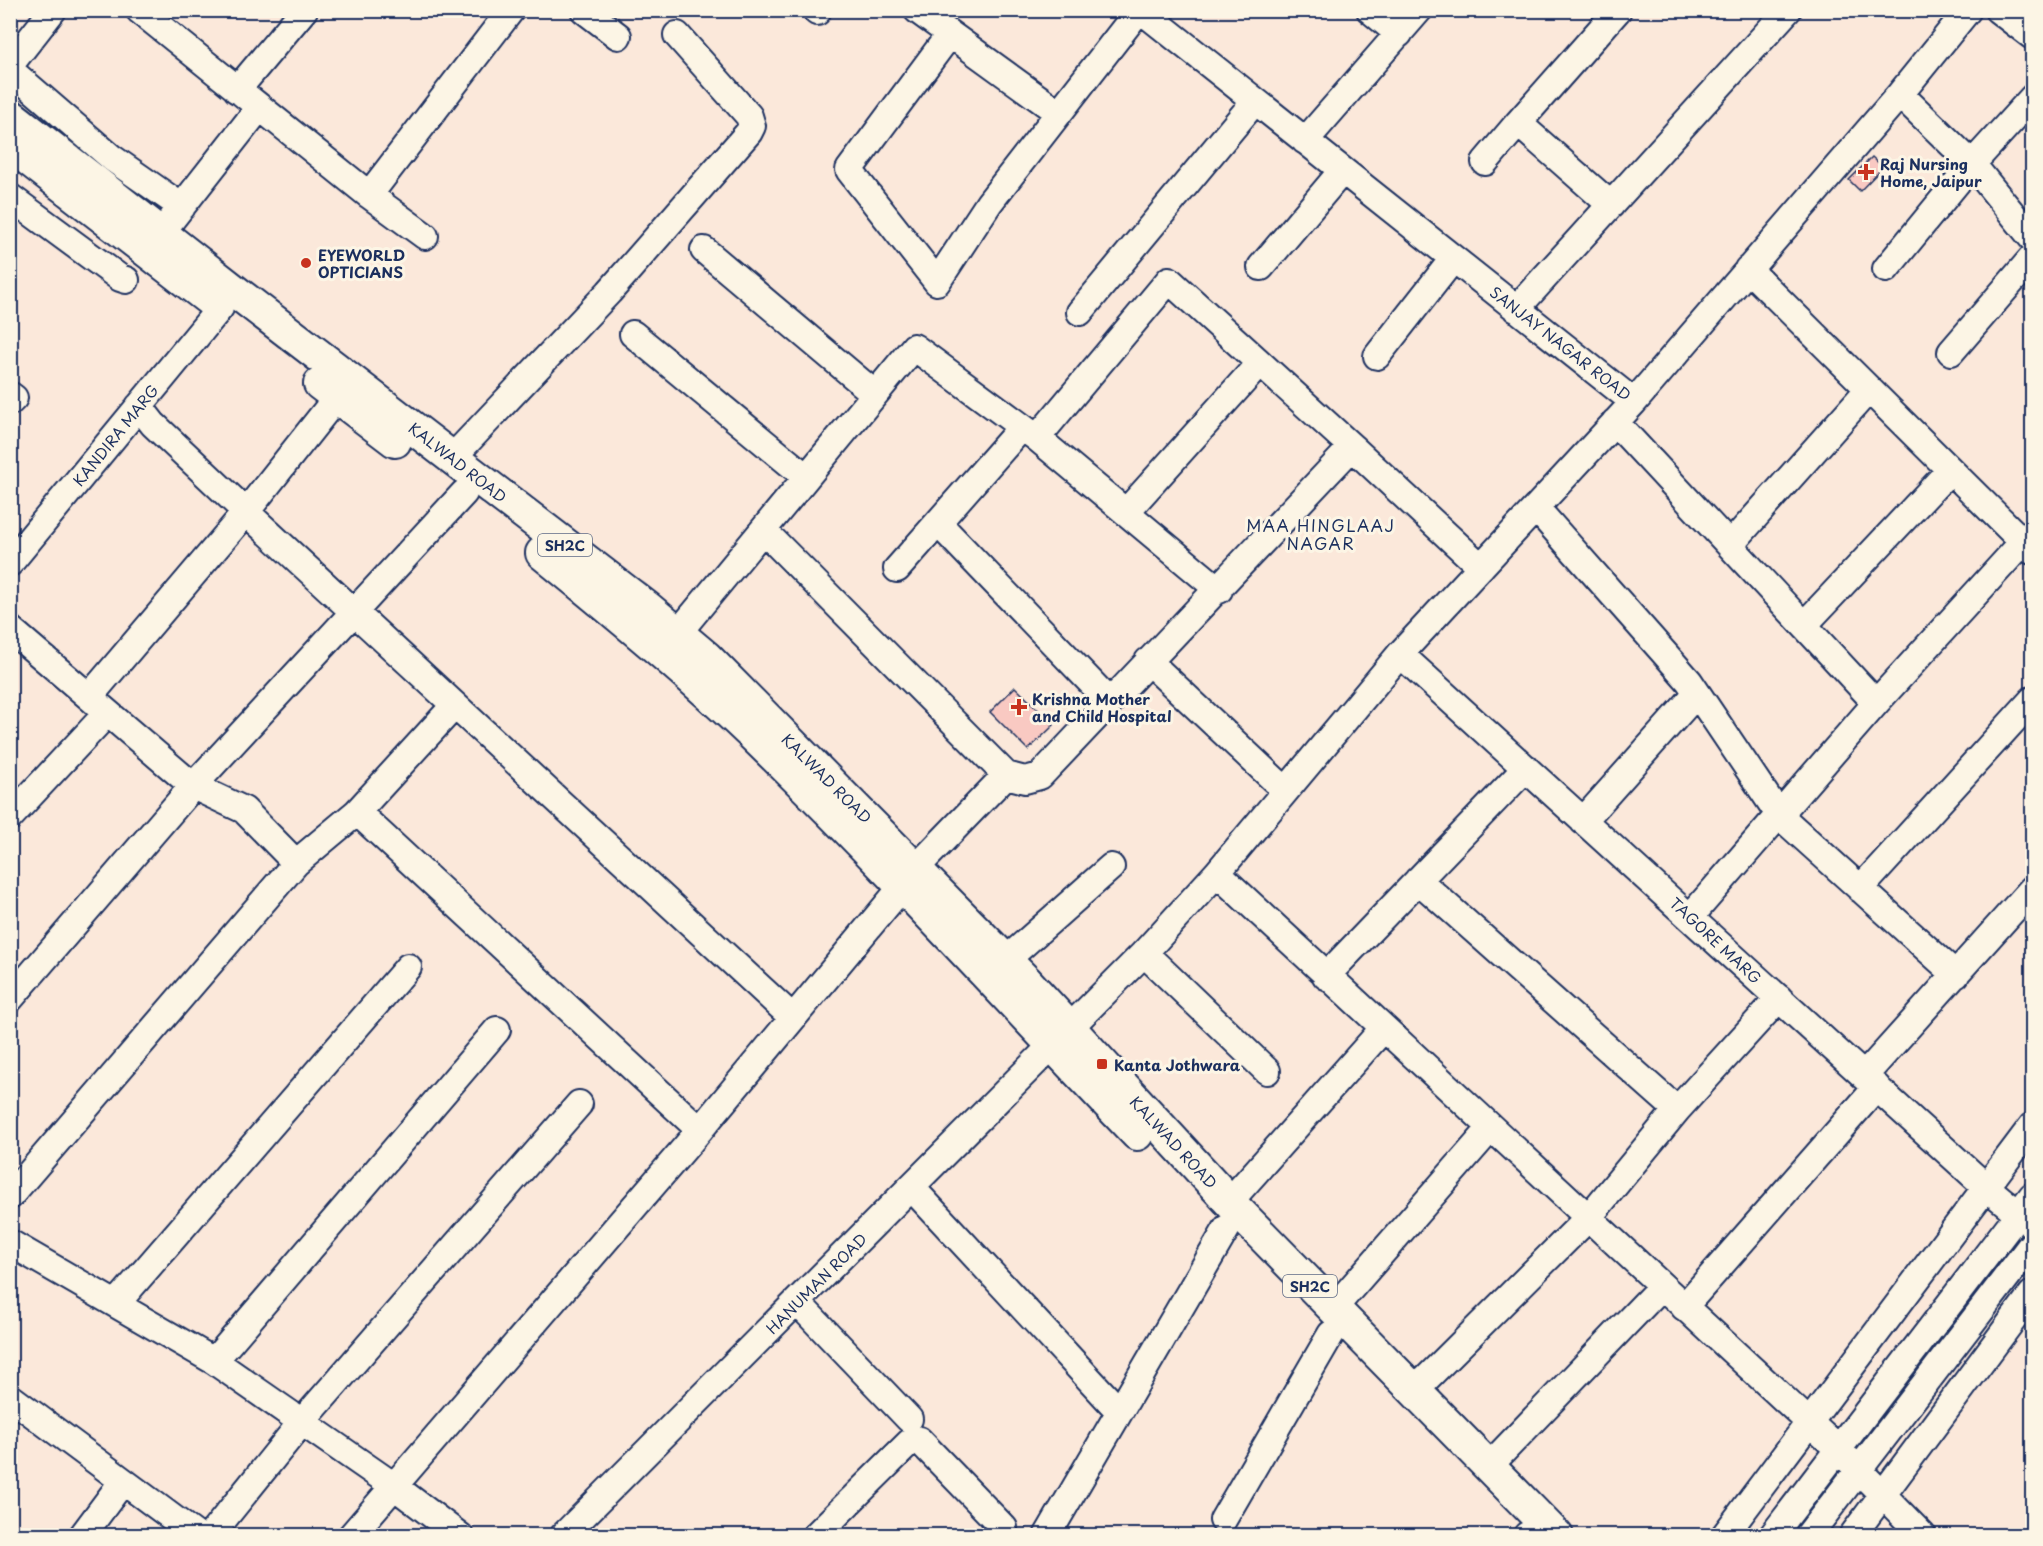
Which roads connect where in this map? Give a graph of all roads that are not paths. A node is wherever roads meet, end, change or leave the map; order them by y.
1 (53, 10) edge
2 (139, 10) edge
3 (304, 10) edge
4 (511, 10) edge
5 (584, 10) edge
6 (917, 10) edge
7 (1140, 10) edge
8 (1370, 10) edge
9 (1419, 10) edge
10 (1617, 10) edge
11 (1788, 10) edge
12 (1968, 10) edge
13 (1998, 10) edge
14 (950, 34) junction
15 (1399, 34) junction
16 (677, 35) dead end
17 (618, 36) dead end
18 (2032, 36) edge
19 (10, 65) edge
20 (10, 70) edge
21 (237, 90) junction
22 (1900, 94) junction
23 (2032, 98) edge
24 (1255, 101) junction
25 (260, 108) junction
26 (1059, 113) junction
27 (10, 115) edge
28 (1518, 123) junction
29 (1305, 141) junction
30 (10, 145) edge
31 (1485, 162) dead end
32 (1972, 164) junction
33 (1342, 171) junction
34 (369, 195) junction
35 (10, 197) edge
36 (1611, 205) junction
37 (182, 207) junction
38 (160, 233) junction
39 (425, 237) dead end
40 (2032, 238) edge
41 (704, 250) dead end
42 (2032, 258) edge
43 (1453, 259) junction
44 (1261, 267) dead end
45 (1748, 269) junction
46 (1886, 269) dead end
47 (126, 280) dead end
48 (219, 297) junction
49 (1516, 309) junction
50 (1080, 312) dead end
51 (633, 334) dead end
52 (1951, 352) dead end
53 (1377, 356) dead end
54 (1259, 364) junction
55 (1869, 389) junction
56 (875, 394) junction
57 (10, 395) edge
58 (337, 397) junction
59 (10, 402) edge
60 (1634, 402) junction
61 (139, 406) junction
62 (1615, 422) junction
63 (1029, 432) junction
64 (1352, 447) junction
65 (452, 458) junction
66 (1950, 470) junction
67 (806, 477) junction
68 (464, 493) junction
69 (1536, 508) junction
70 (246, 512) junction
71 (1126, 513) junction
72 (939, 524) junction
73 (763, 530) junction
74 (1730, 546) junction
75 (2028, 547) edge
76 (10, 563) edge
77 (1480, 567) junction
78 (897, 569) dead end
79 (1219, 590) junction
80 (355, 611) junction
81 (1804, 625) junction
82 (10, 629) edge
83 (678, 633) junction
84 (1400, 654) junction
85 (1148, 661) junction
86 (696, 666) junction
87 (1697, 693) junction
88 (90, 696) junction
89 (2032, 700) edge
90 (1109, 701) junction
91 (1876, 703) junction
92 (454, 706) junction
93 (97, 724) dead end
94 (1526, 768) junction
95 (1006, 775) junction
96 (194, 786) junction
97 (1285, 790) junction
98 (357, 812) junction
99 (1780, 816) junction
100 (10, 817) edge
101 (1583, 821) junction
102 (296, 863) junction
103 (1111, 867) dead end
104 (1217, 873) junction
105 (909, 878) junction
106 (1418, 880) junction
107 (1860, 889) junction
108 (2032, 889) edge
109 (1691, 916) junction
110 (1144, 953) junction
111 (1005, 960) junction
112 (408, 967) dead end
113 (1956, 975) junction
114 (1326, 976) junction
115 (1779, 998) junction
116 (10, 999) edge
117 (793, 1018) junction
118 (1383, 1029) junction
119 (497, 1030) dead end
120 (1062, 1038) junction
121 (1267, 1071) dead end
122 (1871, 1082) junction
123 (579, 1104) dead end
124 (1677, 1110) junction
125 (2032, 1126) edge
126 (1491, 1128) junction
127 (700, 1130) junction
128 (1986, 1186) junction
129 (912, 1188) junction
130 (10, 1196) edge
131 (2028, 1212) edge
132 (1228, 1215) junction
133 (1588, 1218) junction
134 (10, 1243) edge
135 (2032, 1244) edge
136 (1662, 1286) junction
137 (2032, 1294) edge
138 (797, 1302) junction
139 (117, 1303) junction
140 (1684, 1307) junction
141 (1332, 1322) junction
142 (214, 1361) junction
143 (1413, 1392) junction
144 (10, 1397) edge
145 (1118, 1410) junction
146 (909, 1419) dead end
147 (1808, 1421) junction
148 (301, 1424) junction
149 (1838, 1449) junction
150 (1489, 1466) junction
151 (1859, 1470) junction
152 (123, 1481) junction
153 (394, 1485) junction
154 (1882, 1494) junction
155 (1223, 1520) dead end
156 (1006, 1533) edge
157 (1527, 1535) edge
158 (82, 1536) edge
159 (196, 1536) edge
160 (210, 1536) edge
161 (351, 1536) edge
162 (460, 1536) edge
163 (563, 1536) edge
164 (815, 1536) edge
165 (1047, 1536) edge
166 (1557, 1536) edge
167 (1724, 1536) edge
168 (1772, 1536) edge
169 (1808, 1536) edge
170 (1852, 1536) edge
171 (1923, 1536) edge

1 - 19 street
2 - 21 street
3 - 21 street
4 - 34 street
5 - 17 street
6 - 14 street
7 - 24 street, SANJAY NAGAR ROAD
7 - 26 street
8 - 15 street
9 - 15 street
10 - 28 street
11 - 36 street
12 - 22 street, SANJAY NAGAR ROAD
13 - 18 street
14 - 26 street
14 - 26 street
15 - 29 street
16 - 65 street
20 - 37 street
21 - 25 street
22 - 32 street
22 - 45 street, SANJAY NAGAR ROAD
23 - 32 street
24 - 29 street, SANJAY NAGAR ROAD
24 - 50 street
25 - 34 street
25 - 37 street
27 - 38 main road, KALWAD ROAD / SH2C
28 - 31 street
28 - 36 street
29 - 33 street, SANJAY NAGAR ROAD
30 - 48 main road, KALWAD ROAD / SH2C
32 - 40 street
32 - 46 street
33 - 43 street, SANJAY NAGAR ROAD
33 - 44 street
34 - 39 street
35 - 47 street
36 - 49 street
37 - 38 street
38 - 48 main road, KALWAD ROAD / SH2C
41 - 56 street
42 - 52 street
43 - 49 street, SANJAY NAGAR ROAD
43 - 53 street
45 - 55 street
45 - 60 street, SANJAY NAGAR ROAD
48 - 58 main road, KALWAD ROAD / SH2C
48 - 61 street, KANDIRA MARG
48 - 65 main road, KALWAD ROAD / SH2C
49 - 60 street, SANJAY NAGAR ROAD
51 - 67 street
54 - 63 street
54 - 64 street
54 - 71 street
55 - 66 street
55 - 74 street
56 - 63 street
56 - 67 street
57 - 59 street
58 - 68 main road, KALWAD ROAD / SH2C
58 - 70 street
60 - 62 street, HANUMAN ROAD
61 - 70 street
61 - 76 street, KANDIRA MARG
62 - 69 street, HANUMAN ROAD
62 - 74 street
63 - 71 street
63 - 72 street
64 - 77 street
64 - 79 street
65 - 83 main road, KALWAD ROAD / SH2C
66 - 75 street
66 - 81 street
67 - 73 street
68 - 80 street
68 - 86 main road, KALWAD ROAD / SH2C
69 - 77 street, HANUMAN ROAD
69 - 87 street
70 - 80 street
70 - 88 street
71 - 79 street
72 - 78 street
72 - 90 street
73 - 83 street
73 - 95 street
74 - 81 street
75 - 91 street
77 - 84 street, HANUMAN ROAD
79 - 85 street
80 - 92 street
80 - 96 street
81 - 91 street
82 - 88 street
83 - 86 main road, KALWAD ROAD / SH2C
84 - 94 street, TAGORE MARG
84 - 97 street, HANUMAN ROAD
85 - 90 street
85 - 97 street
86 - 105 main road, KALWAD ROAD / SH2C
87 - 99 street
87 - 101 street
88 - 96 street
89 - 107 street
90 - 95 street
91 - 99 street
92 - 98 street
92 - 117 street
93 - 100 street
94 - 101 street, TAGORE MARG
94 - 106 street
95 - 105 street
96 - 102 street
96 - 116 street
97 - 104 street, HANUMAN ROAD
98 - 102 street
98 - 127 street
99 - 107 street
99 - 109 street
101 - 109 street, TAGORE MARG
102 - 130 street
103 - 111 street
104 - 110 street, HANUMAN ROAD
104 - 114 street
105 - 111 main road, KALWAD ROAD / SH2C
105 - 117 street
105 - 120 main road, KALWAD ROAD / SH2C
106 - 114 street
106 - 124 street
107 - 113 street
108 - 113 street
109 - 115 street, TAGORE MARG
110 - 120 street, HANUMAN ROAD
110 - 121 street
111 - 120 main road, KALWAD ROAD / SH2C
112 - 139 street
113 - 122 street
114 - 118 street
115 - 122 street, TAGORE MARG
115 - 124 street
117 - 127 street
118 - 126 street
118 - 132 street
119 - 142 street
120 - 129 street, HANUMAN ROAD
120 - 132 main road, KALWAD ROAD / SH2C
122 - 128 street, TAGORE MARG
122 - 140 street
123 - 148 street
124 - 133 street
125 - 128 street
126 - 133 street
126 - 141 street
127 - 153 street
128 - 131 street, TAGORE MARG
128 - 147 street
129 - 138 street, HANUMAN ROAD
129 - 145 street
131 - 149 street
132 - 141 main road, KALWAD ROAD / SH2C
132 - 145 street
133 - 136 street
133 - 143 street
134 - 139 street
135 - 151 street
136 - 140 street
136 - 150 street
137 - 154 street
138 - 146 street
138 - 163 street, HANUMAN ROAD
139 - 142 street
140 - 147 street
141 - 143 main road, KALWAD ROAD / SH2C
141 - 155 street
141 - 157 main road, KALWAD ROAD / SH2C
142 - 148 street
143 - 150 main road, KALWAD ROAD / SH2C
144 - 152 street
145 - 165 street
147 - 149 street
147 - 167 street
148 - 153 street
148 - 160 street
149 - 151 street
149 - 168 street
150 - 166 main road, KALWAD ROAD / SH2C
151 - 154 street
151 - 169 street
152 - 158 street
152 - 159 street
153 - 161 street
153 - 162 street
154 - 170 street
154 - 171 street
156 - 164 street

